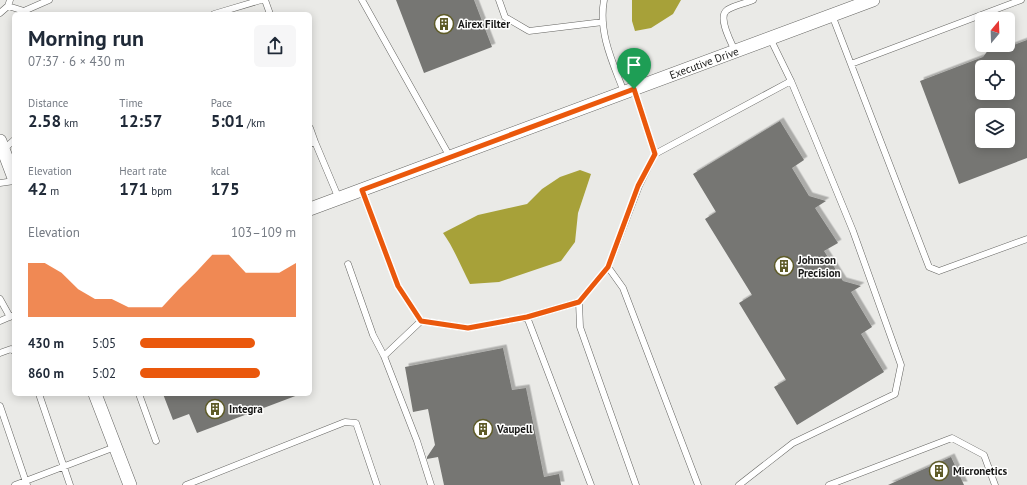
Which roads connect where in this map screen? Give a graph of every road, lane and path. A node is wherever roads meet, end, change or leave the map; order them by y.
1 (49, 0) edge
2 (261, 0) edge
3 (265, 0) edge
4 (362, 0) edge
5 (499, 0) edge
6 (604, 0) edge
7 (753, 0) edge
8 (873, 0) edge
9 (1021, 0) edge
10 (9, 3) edge
11 (221, 12) edge
12 (269, 12) edge
13 (0, 13) edge
14 (832, 15) junction
15 (603, 22) junction
16 (770, 38) junction
17 (735, 51) junction
18 (851, 64) junction
19 (791, 81) junction
20 (629, 91) junction
21 (12, 141) edge
22 (312, 143) edge
23 (2, 145) edge
24 (655, 154) junction
25 (450, 157) junction
26 (12, 172) edge
27 (12, 181) edge
28 (0, 183) edge
29 (362, 190) junction
30 (338, 198) junction
31 (312, 208) edge
32 (1027, 239) edge
33 (348, 264) dead end
34 (608, 267) junction
35 (0, 299) edge
36 (579, 302) junction
37 (12, 316) edge
38 (527, 317) junction
39 (0, 321) edge
40 (421, 321) junction
41 (12, 350) edge
42 (0, 353) edge
43 (384, 356) junction
44 (40, 396) edge
45 (96, 396) edge
46 (140, 396) edge
47 (0, 406) edge
48 (156, 441) dead end
49 (115, 447) junction
50 (64, 467) junction
51 (27, 483) edge
52 (15, 485) edge
53 (70, 485) edge
54 (130, 485) edge
55 (186, 485) edge
56 (377, 485) edge
57 (431, 485) edge
58 (591, 485) edge
59 (636, 485) edge
60 (698, 485) edge
61 (739, 485) edge
62 (829, 485) edge
63 (995, 485) edge

1 - 10 lane
2 - 11 lane
3 - 12 lane
4 - 25 lane
5 - 15 lane
6 - 15 lane
7 - 17 lane
8 - 14 street, Executive Drive
9 - 18 lane
10 - 13 lane
14 - 16 street, Executive Drive
14 - 18 lane
15 - 20 lane
16 - 17 street, Executive Drive
16 - 19 lane
17 - 20 street, Executive Drive
18 - 32 lane
19 - 24 lane
19 - 61 lane
20 - 24 lane
20 - 25 street, Executive Drive
21 - 23 lane
22 - 30 lane
23 - 26 street
24 - 34 lane
25 - 29 street, Executive Drive
27 - 28 lane
29 - 30 street, Executive Drive
29 - 40 lane
30 - 31 street, Executive Drive
33 - 43 lane
34 - 36 lane
34 - 60 lane
35 - 37 lane
36 - 38 lane
36 - 59 lane
37 - 39 lane
38 - 40 lane
38 - 58 lane
40 - 43 lane
41 - 42 lane
43 - 57 lane
44 - 50 lane
45 - 49 street
46 - 48 lane
47 - 51 lane
49 - 50 lane
49 - 54 street
50 - 51 lane
50 - 53 lane
51 - 52 lane
55 - 56 lane
62 - 63 lane

